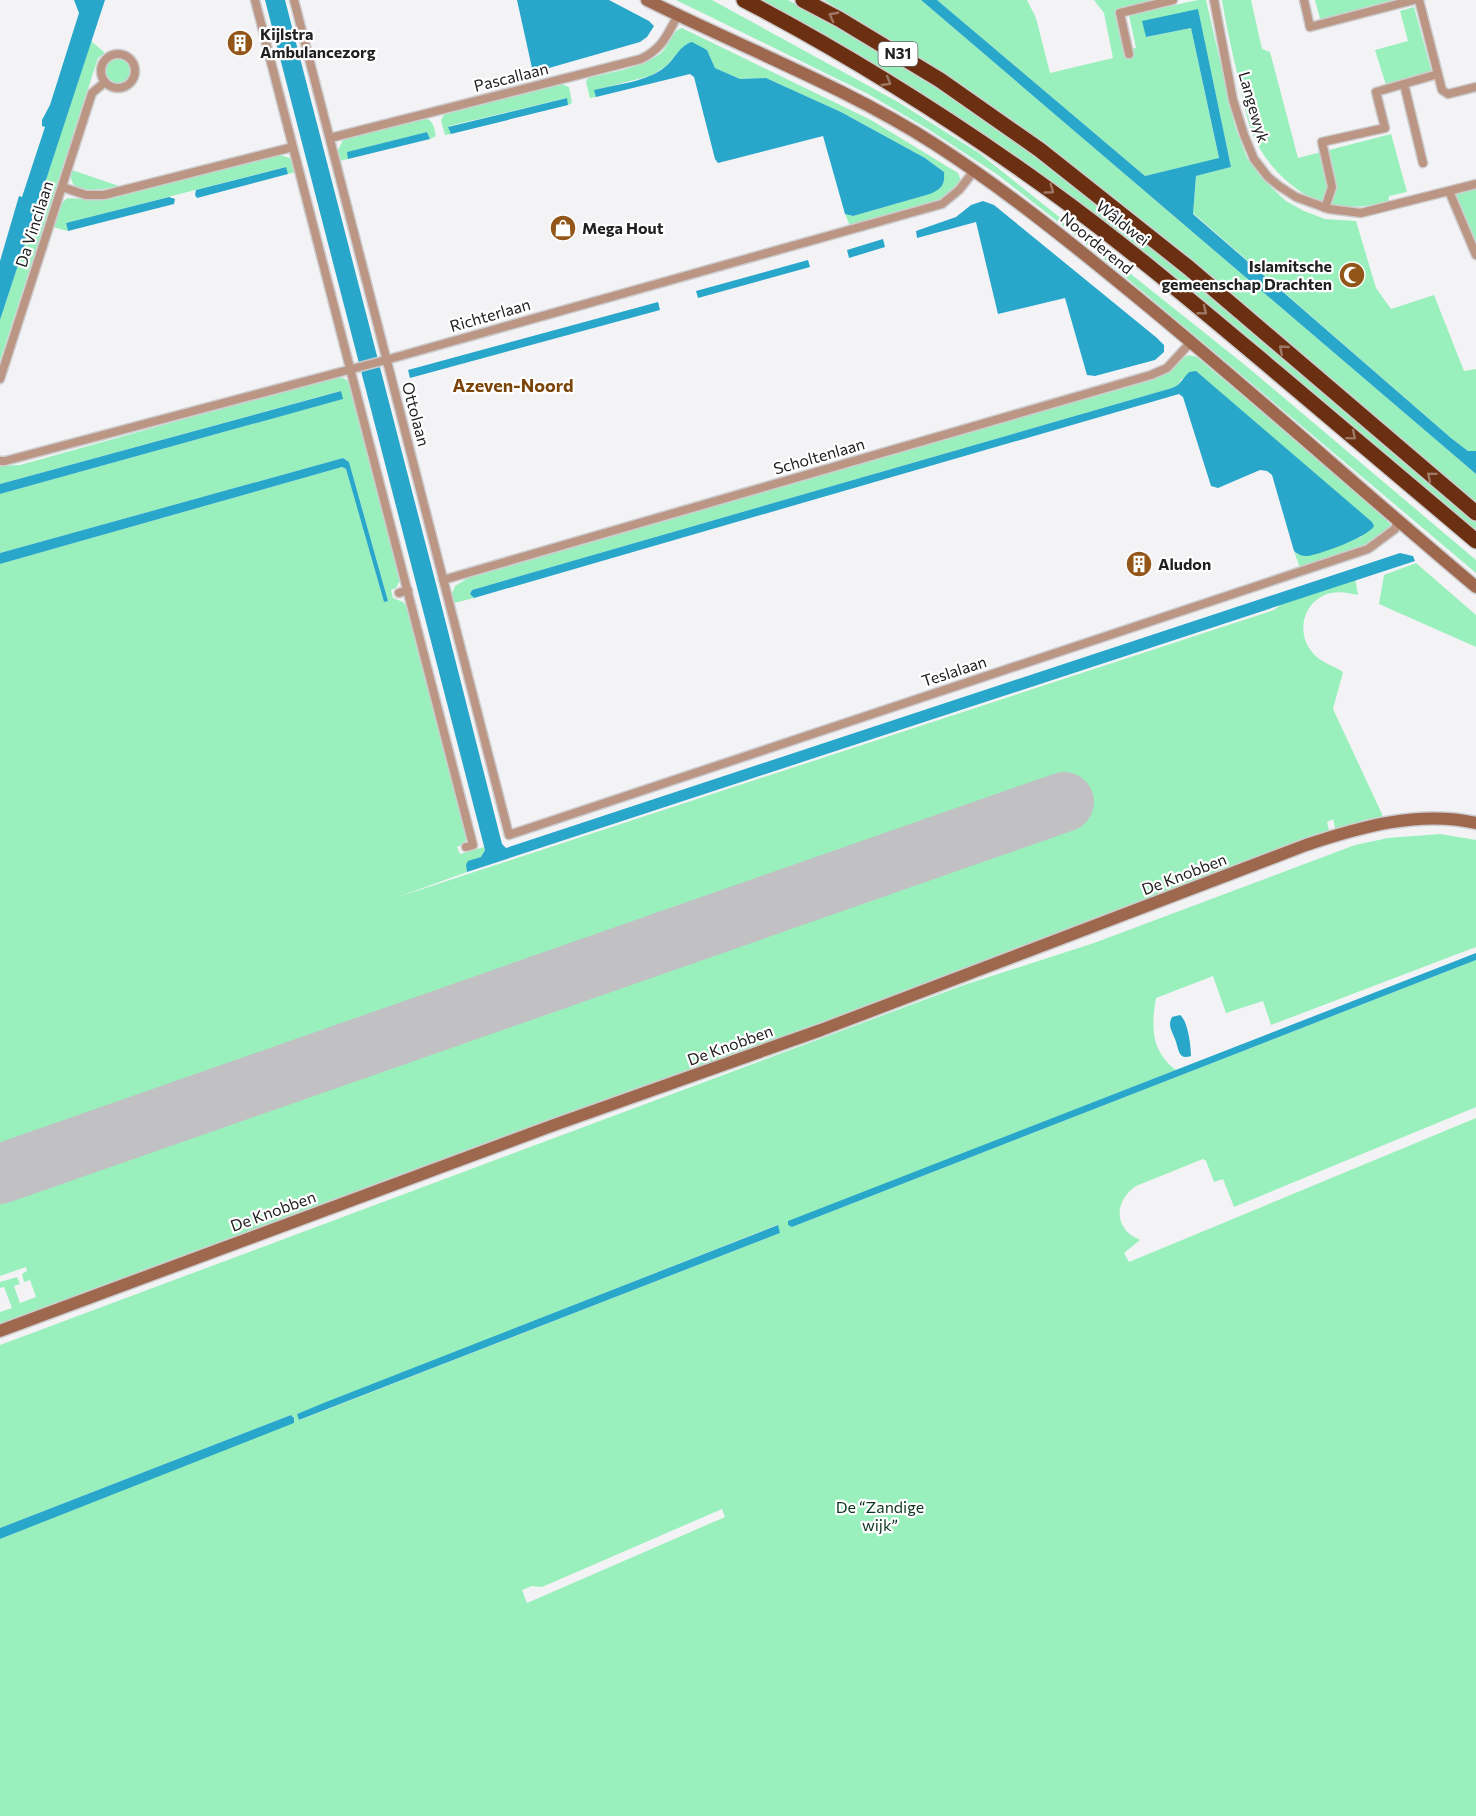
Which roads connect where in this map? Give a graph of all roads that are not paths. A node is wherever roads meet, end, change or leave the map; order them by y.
1 (255, 0) edge
2 (294, 0) edge
3 (647, 0) edge
4 (744, 0) edge
5 (802, 0) edge
6 (1173, 0) edge
7 (1214, 0) edge
8 (1304, 0) edge
9 (1414, 0) edge
10 (1419, 0) edge
11 (678, 15) junction
12 (1129, 54) dead end
13 (1438, 74) junction
14 (104, 83) junction
15 (1404, 84) junction
16 (1476, 87) edge
17 (330, 138) junction
18 (293, 147) junction
19 (1424, 164) dead end
20 (974, 171) junction
21 (1476, 184) edge
22 (62, 187) junction
23 (1449, 191) junction
24 (1325, 208) junction
25 (1476, 255) edge
26 (1192, 341) junction
27 (384, 361) junction
28 (353, 369) junction
29 (0, 380) edge
30 (0, 461) edge
31 (1476, 513) edge
32 (1398, 521) junction
33 (1476, 541) edge
34 (443, 580) junction
35 (1476, 587) edge
36 (1476, 823) edge
37 (509, 835) joint
38 (466, 848) dead end
39 (0, 1330) edge

1 - 18 street
2 - 17 street, Ottolaan
3 - 11 street, Noorderend
4 -> 33 highway, Wâldwei / N31
31 -> 5 highway, Wâldwei / N31
6 - 12 street
7 - 24 street, Langewyk
8 - 9 street
10 - 13 street
11 - 17 street, Pascallaan
11 - 20 street, Noorderend
13 - 15 street
13 - 16 street
14 - 14 street, Da Vincilaan
14 - 22 street, Da Vincilaan
15 - 19 street
15 - 24 street
17 - 27 street, Ottolaan
18 - 22 street
18 - 28 street
20 - 26 street, Noorderend
20 - 27 street, Richterlaan
21 - 23 street, Langewyk
22 - 29 street, Da Vincilaan
23 - 24 street, Langewyk
23 - 25 street
26 - 32 street, Noorderend
26 - 34 street, Scholtenlaan
27 - 28 street, Richterlaan
27 - 34 street, Ottolaan
28 - 30 street, Richterlaan
28 - 38 street
32 - 35 street, Noorderend
32 - 37 street, Teslalaan
34 - 37 street, Ottolaan
36 - 39 street, De Knobben

